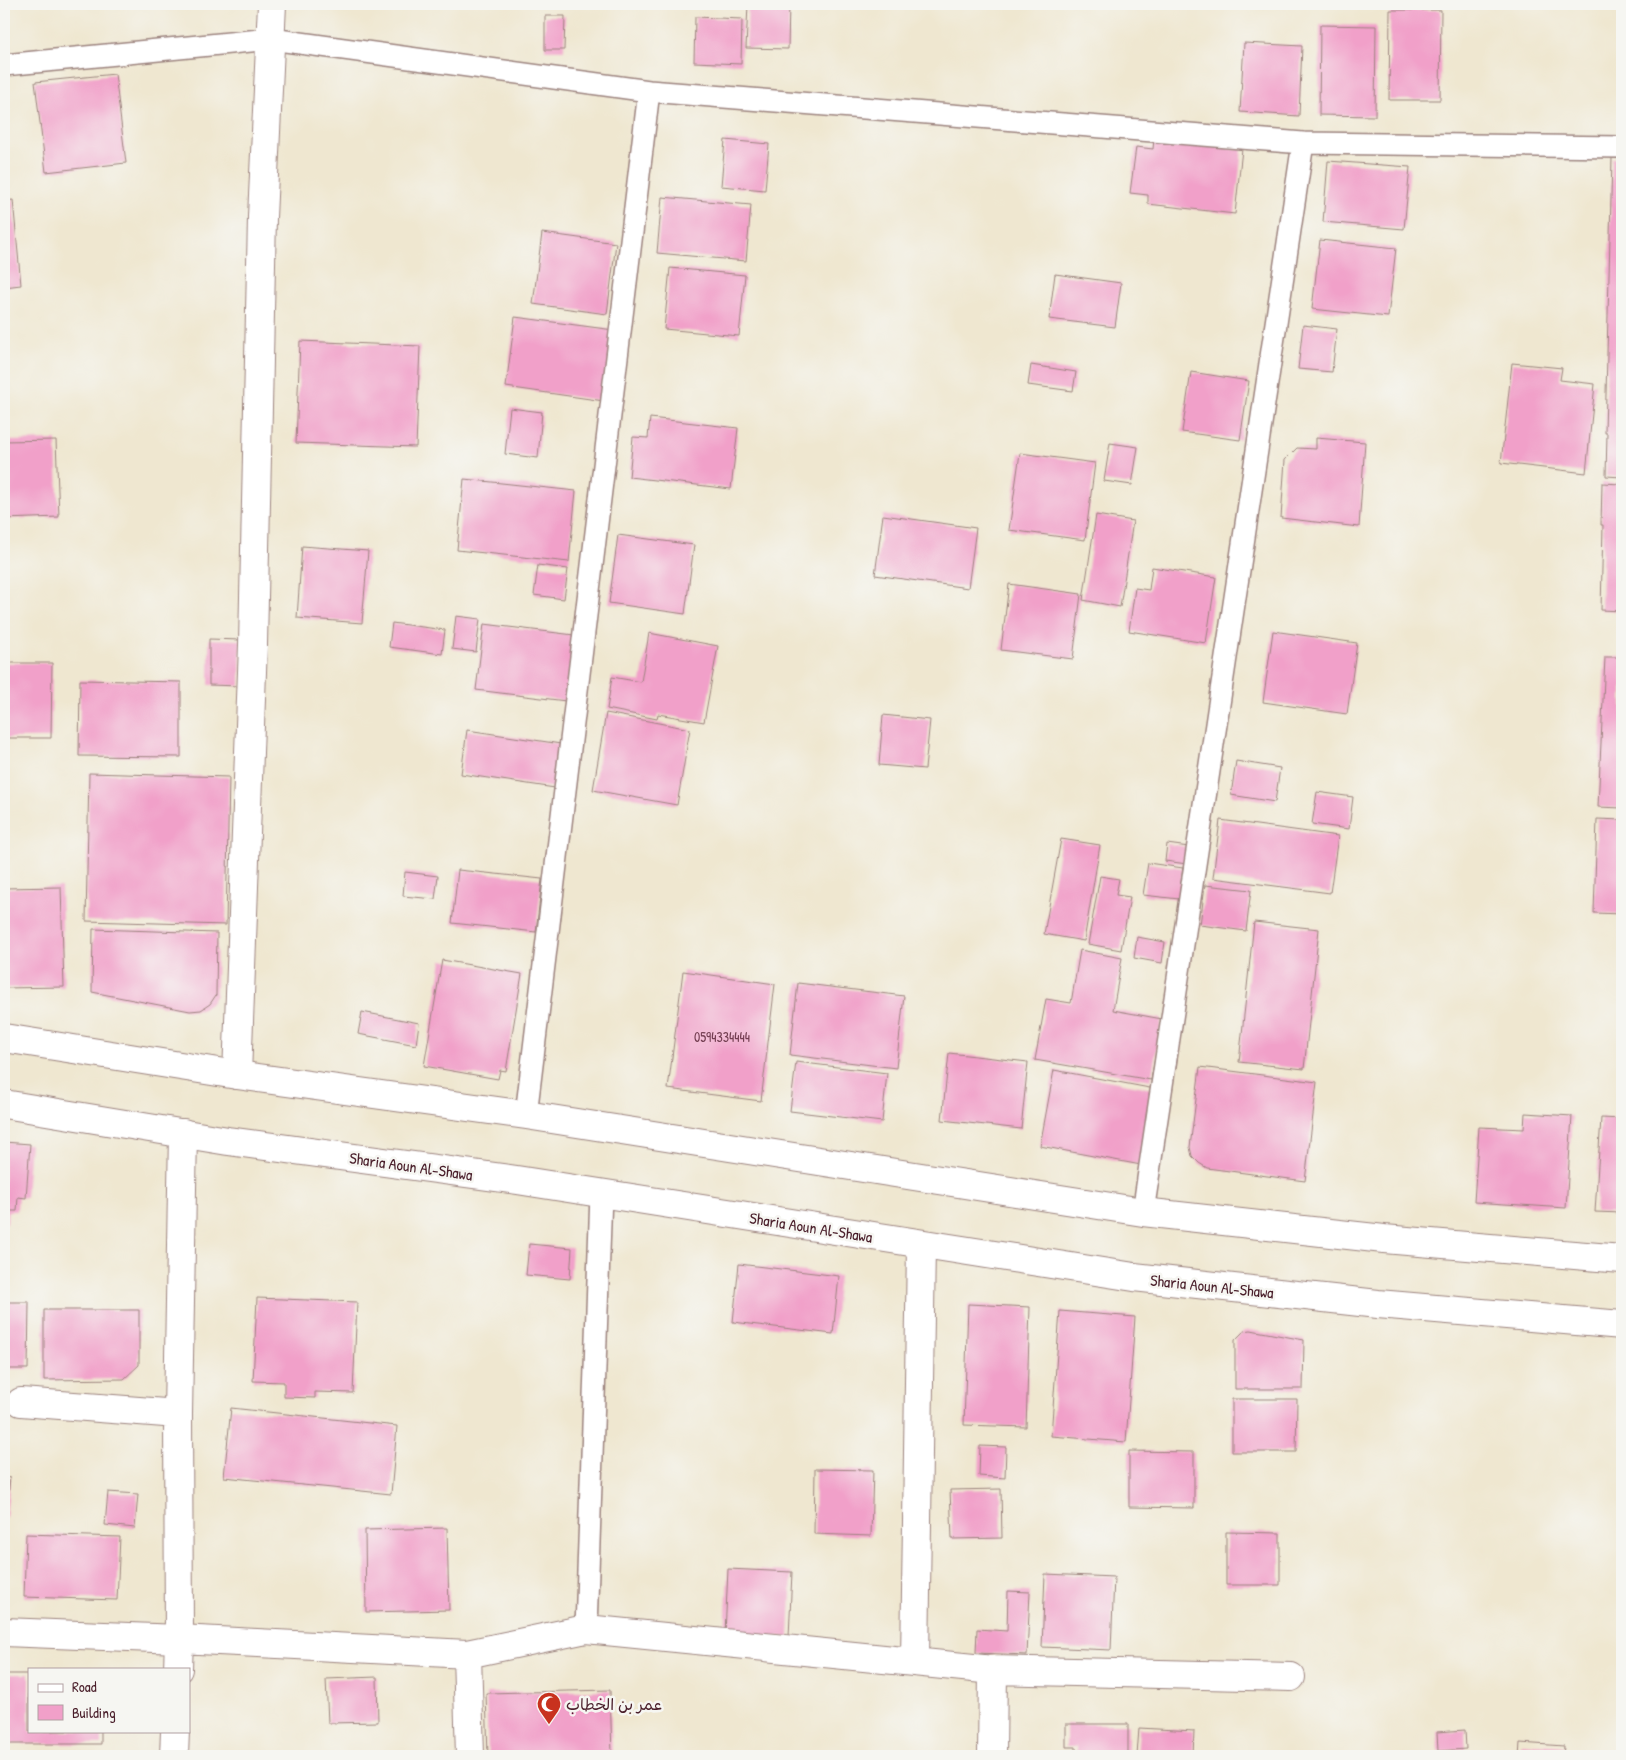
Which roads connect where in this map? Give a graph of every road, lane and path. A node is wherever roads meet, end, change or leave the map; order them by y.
1 (272, 4) edge
2 (271, 39) junction
3 (4, 64) edge
4 (649, 91) junction
5 (1303, 143) junction
6 (1622, 147) edge
7 (4, 1038) edge
8 (237, 1075) junction
9 (4, 1104) edge
10 (526, 1115) junction
11 (183, 1133) junction
12 (601, 1194) junction
13 (1143, 1212) junction
14 (921, 1244) junction
15 (1622, 1259) edge
16 (1622, 1325) edge
17 (20, 1402) dead end
18 (178, 1414) junction
19 (586, 1629) junction
20 (4, 1632) edge
21 (179, 1639) junction
22 (467, 1654) junction
23 (915, 1662) junction
24 (178, 1668) edge
25 (993, 1670) junction
26 (1291, 1677) dead end
27 (175, 1732) edge
28 (174, 1756) edge
29 (470, 1756) edge
30 (992, 1756) edge

1 - 2 street
2 - 3 lane
2 - 4 lane
2 - 8 street
4 - 5 lane
4 - 10 lane
5 - 6 lane
5 - 13 lane
7 - 8 street
8 - 10 street
9 - 11 street, Sharia Aoun Al-Shawa
10 - 13 street
11 - 12 street, Sharia Aoun Al-Shawa
11 - 18 street
12 - 14 street, Sharia Aoun Al-Shawa
12 - 19 lane
13 - 15 street
14 - 16 street, Sharia Aoun Al-Shawa
14 - 23 street
17 - 18 street
18 - 21 street
19 - 22 street
19 - 23 street
20 - 21 street
21 - 22 street
21 - 24 street
22 - 29 street
23 - 25 street
25 - 26 street
25 - 30 street
27 - 28 street

